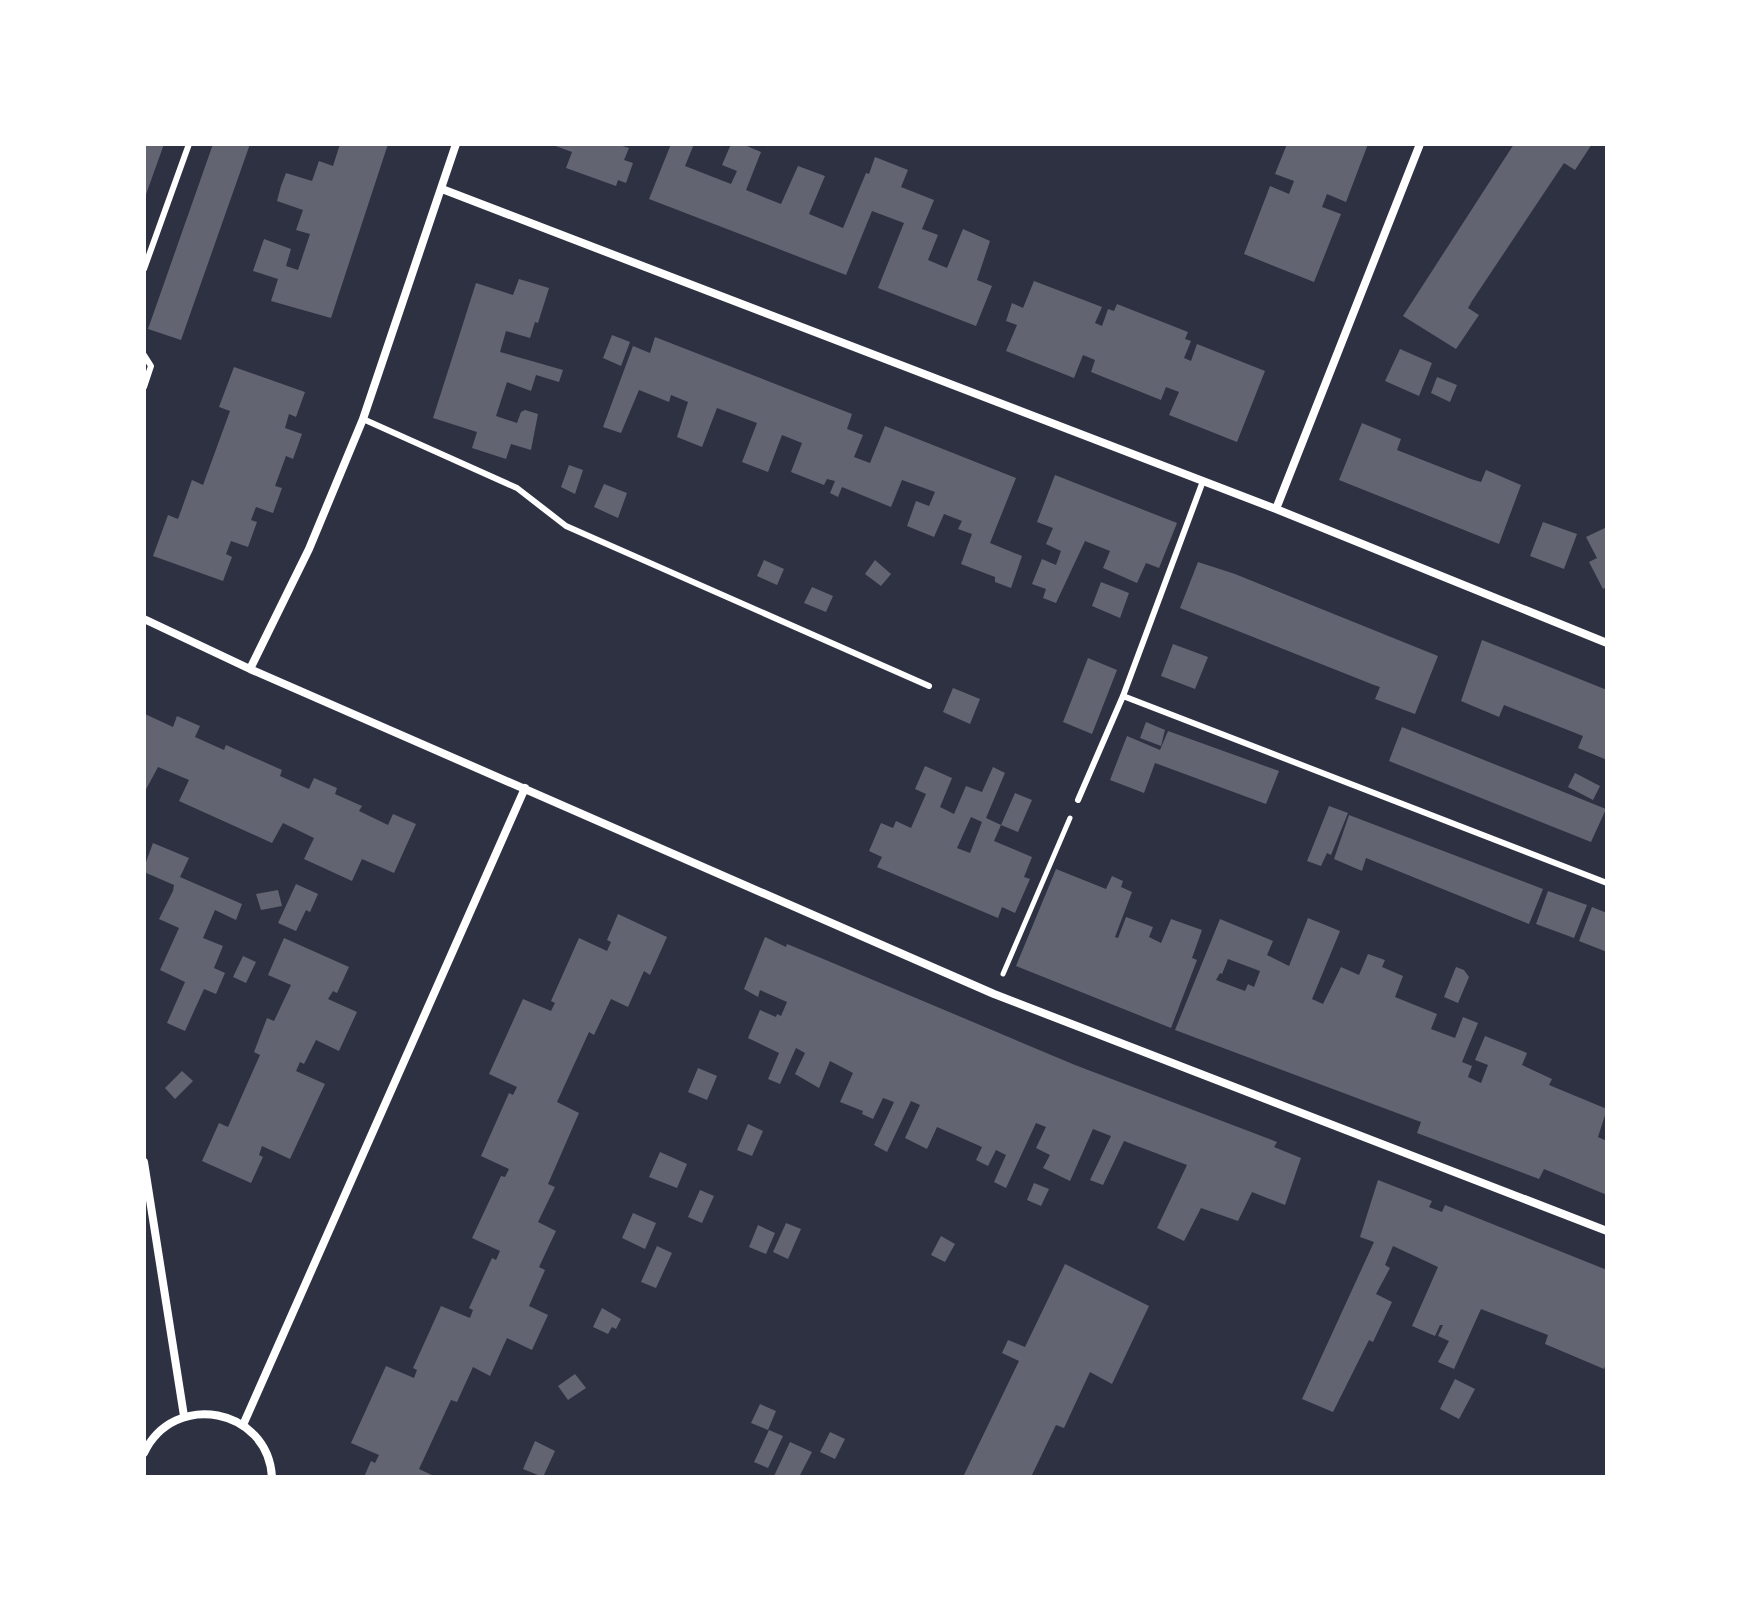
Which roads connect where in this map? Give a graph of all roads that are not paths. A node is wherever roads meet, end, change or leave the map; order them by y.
1 (189, 144) edge
2 (456, 144) edge
3 (1420, 144) edge
4 (442, 189) junction
5 (144, 269) edge
6 (144, 355) edge
7 (144, 387) edge
8 (363, 419) junction
9 (1203, 481) junction
10 (1276, 509) junction
11 (144, 619) edge
12 (1607, 643) edge
13 (250, 669) junction
14 (929, 686) dead end
15 (1123, 696) junction
16 (525, 788) junction
17 (1078, 800) road end
18 (1607, 883) edge
19 (144, 1162) edge
20 (1607, 1231) edge
21 (184, 1416) junction
22 (243, 1425) junction
23 (144, 1453) edge
24 (272, 1477) edge

1 - 5 lane
2 - 4 street
3 - 10 street
4 - 8 street
4 - 9 street
6 - 7 lane
8 - 13 street
8 - 14 lane
9 - 10 street
9 - 15 lane
10 - 12 street
11 - 13 street
13 - 16 street
15 - 17 lane
15 - 18 lane
16 - 20 street
16 - 22 street
19 - 21 street
21 - 22 street
21 - 23 street
22 - 24 street

